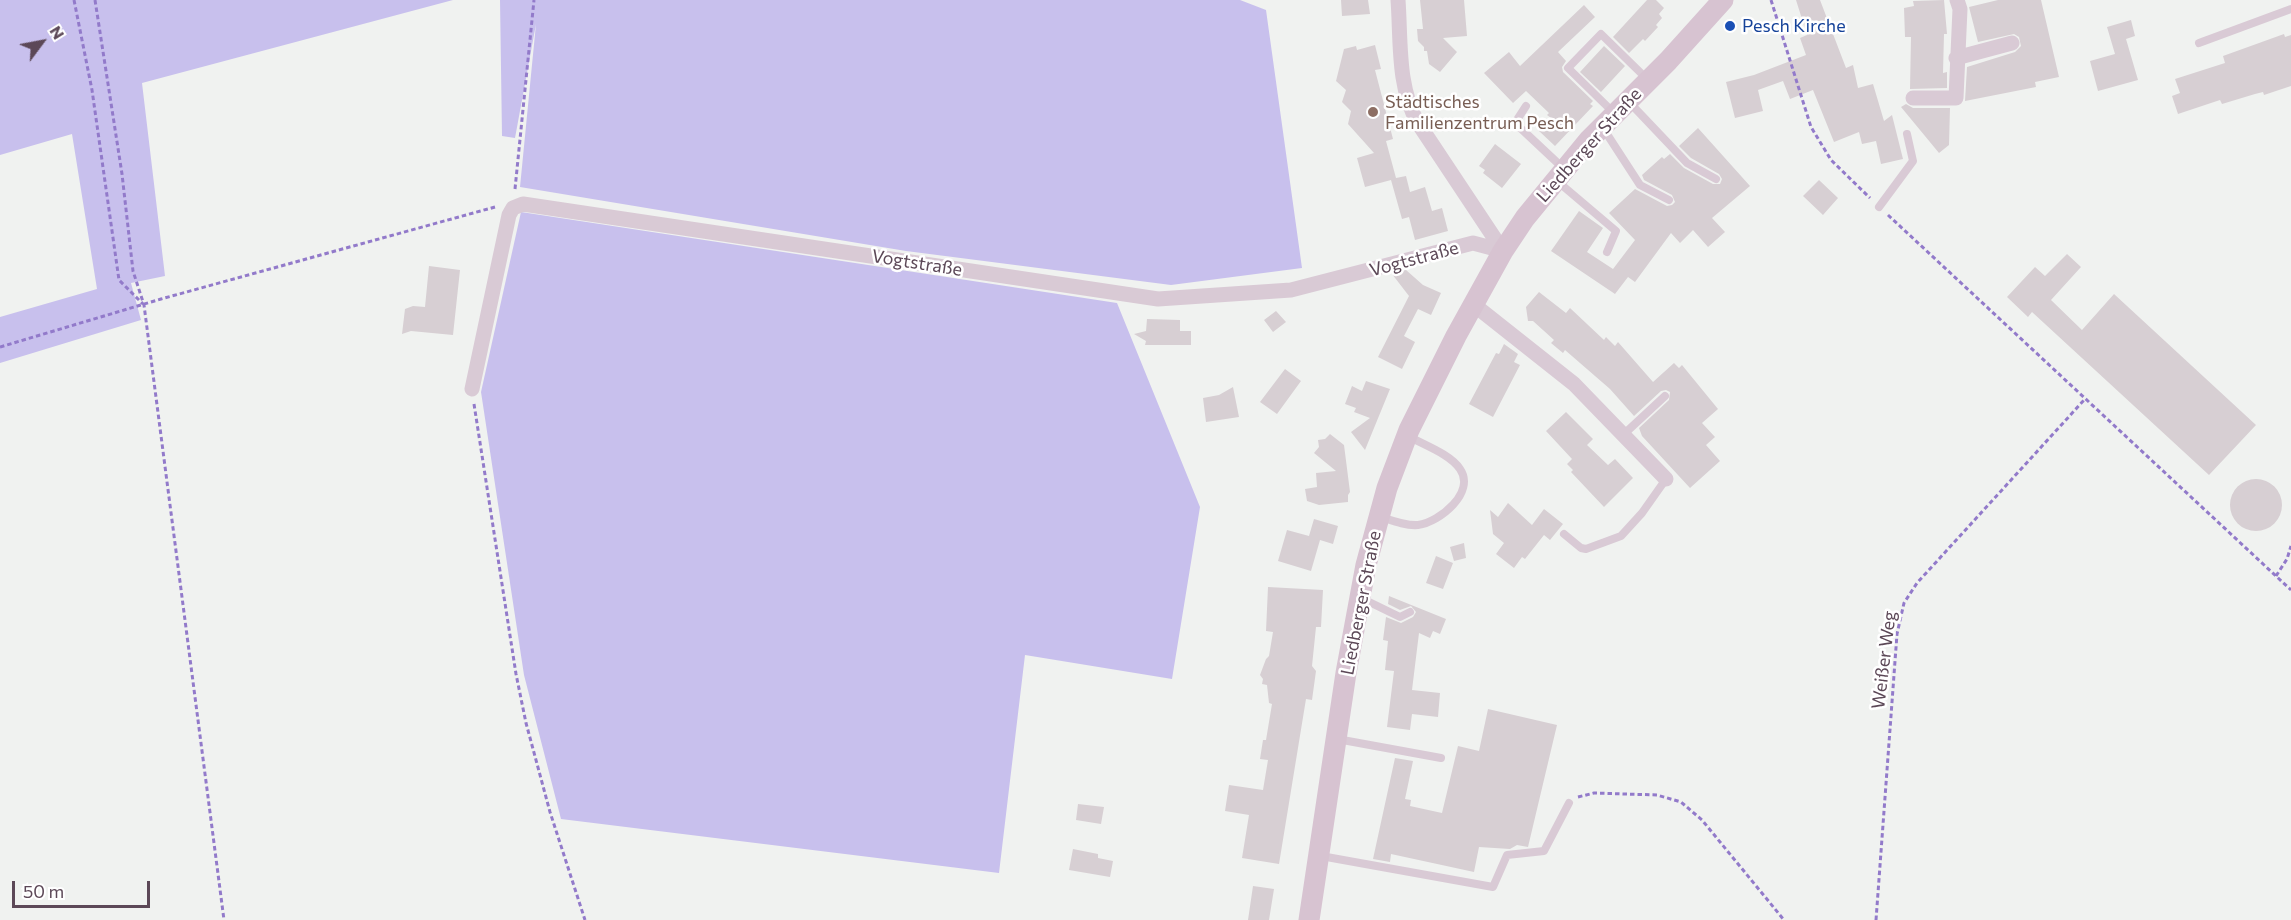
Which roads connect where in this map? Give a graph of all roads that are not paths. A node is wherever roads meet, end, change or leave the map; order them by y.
1 (1398, 0) edge
2 (1723, 0) edge
3 (1957, 0) edge
4 (2291, 9) edge
5 (2012, 43) dead end
6 (2199, 43) dead end
7 (1956, 58) junction
8 (1648, 81) junction
9 (1913, 98) dead end
10 (1526, 106) dead end
11 (1615, 114) junction
12 (1907, 134) dead end
13 (1559, 175) junction
14 (1716, 179) dead end
15 (1669, 200) dead end
16 (1879, 207) road end
17 (1503, 251) junction
18 (1607, 252) dead end
19 (1473, 304) junction
20 (472, 389) road end
21 (1665, 396) dead end
22 (1623, 435) junction
23 (1407, 436) junction
24 (1666, 479) joint
25 (1378, 517) junction
26 (1564, 534) dead end
27 (1360, 597) junction
28 (1410, 612) dead end
29 (1337, 739) junction
30 (1441, 758) dead end
31 (1569, 803) road end
32 (1319, 856) junction
33 (1309, 920) edge

1 - 17 street
2 - 8 main road, Liedberger Straße
3 - 7 street
4 - 6 lane
5 - 7 street
7 - 9 street
8 - 11 main road, Liedberger Straße
8 - 11 lane
10 - 13 lane
11 - 13 main road, Liedberger Straße
11 - 14 lane
11 - 15 lane
12 - 16 lane
13 - 17 main road, Liedberger Straße
13 - 18 lane
17 - 19 main road, Liedberger Straße
17 - 20 street, Vogtstraße
19 - 22 street
19 - 23 main road, Liedberger Straße
21 - 22 lane
22 - 24 street
23 - 25 main road, Liedberger Straße
23 - 25 lane
24 - 26 lane
25 - 27 main road, Liedberger Straße
27 - 28 lane
27 - 29 main road, Liedberger Straße
29 - 30 lane
29 - 32 main road, Liedberger Straße
31 - 32 lane
32 - 33 main road, Liedberger Straße

